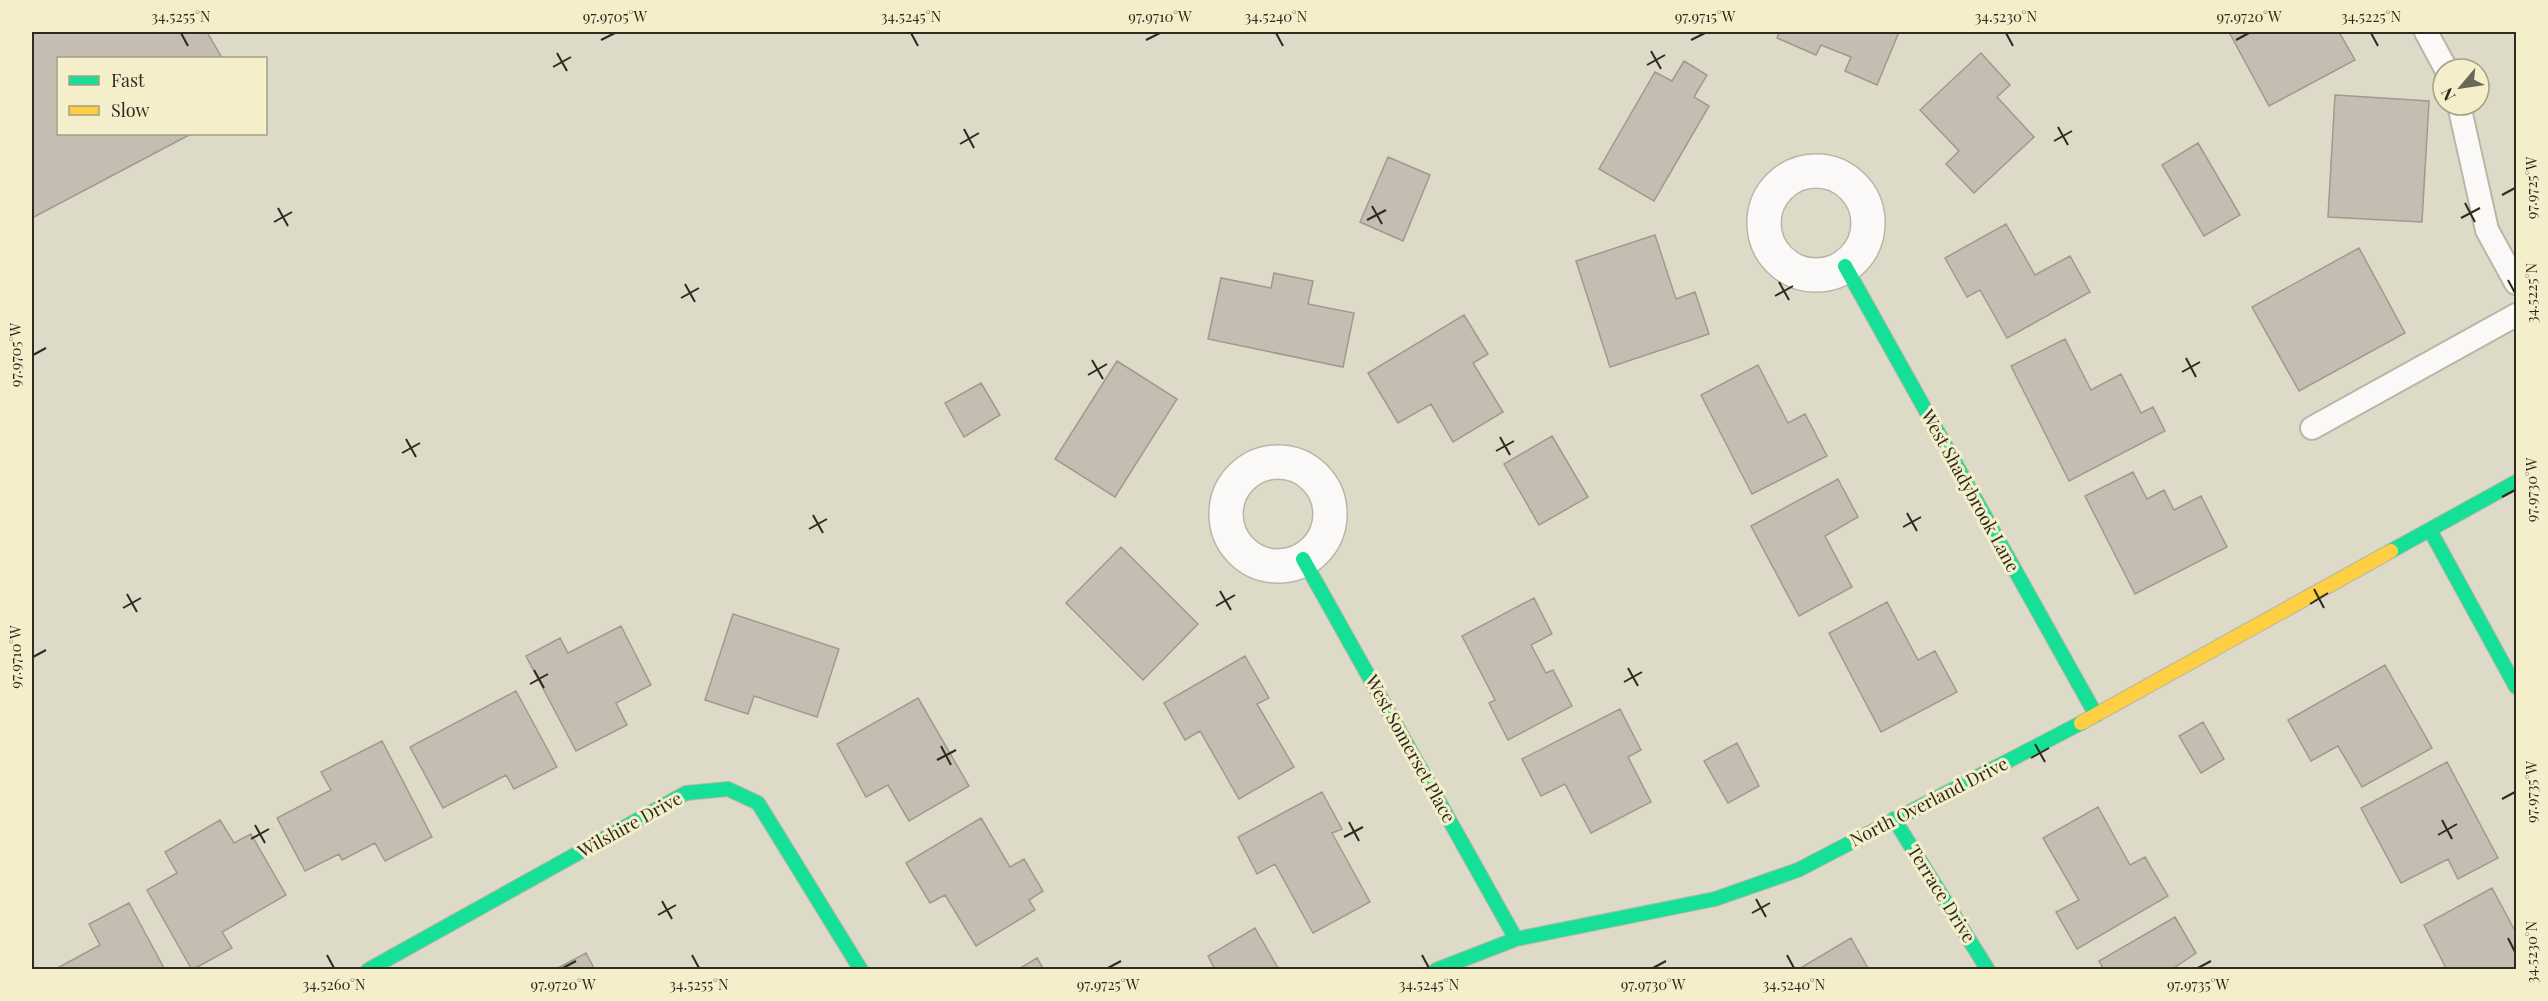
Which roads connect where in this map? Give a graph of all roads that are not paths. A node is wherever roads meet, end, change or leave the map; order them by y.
1 (2426, 32) edge
2 (2440, 57) edge
3 (2462, 117) edge
4 (1845, 266) dead end
5 (2517, 283) edge
6 (2517, 315) edge
7 (2312, 428) dead end
8 (2517, 482) edge
9 (2431, 532) junction
10 (1303, 559) dead end
11 (2517, 687) edge
12 (2096, 715) junction
13 (1894, 819) junction
14 (1516, 939) junction
15 (368, 969) edge
16 (861, 969) edge
17 (1436, 969) edge
18 (1988, 969) edge

1 - 2 lane
3 - 5 lane
4 - 12 street, West Shadybrook Lane
6 - 7 lane
8 - 9 street, North Overland Drive
9 - 11 street
9 - 12 street, North Overland Drive
10 - 14 street, West Somerset Place
12 - 13 street, North Overland Drive
13 - 14 street, North Overland Drive
13 - 18 street, Terrace Drive
14 - 17 street, North Overland Drive
15 - 16 street, Wilshire Drive

